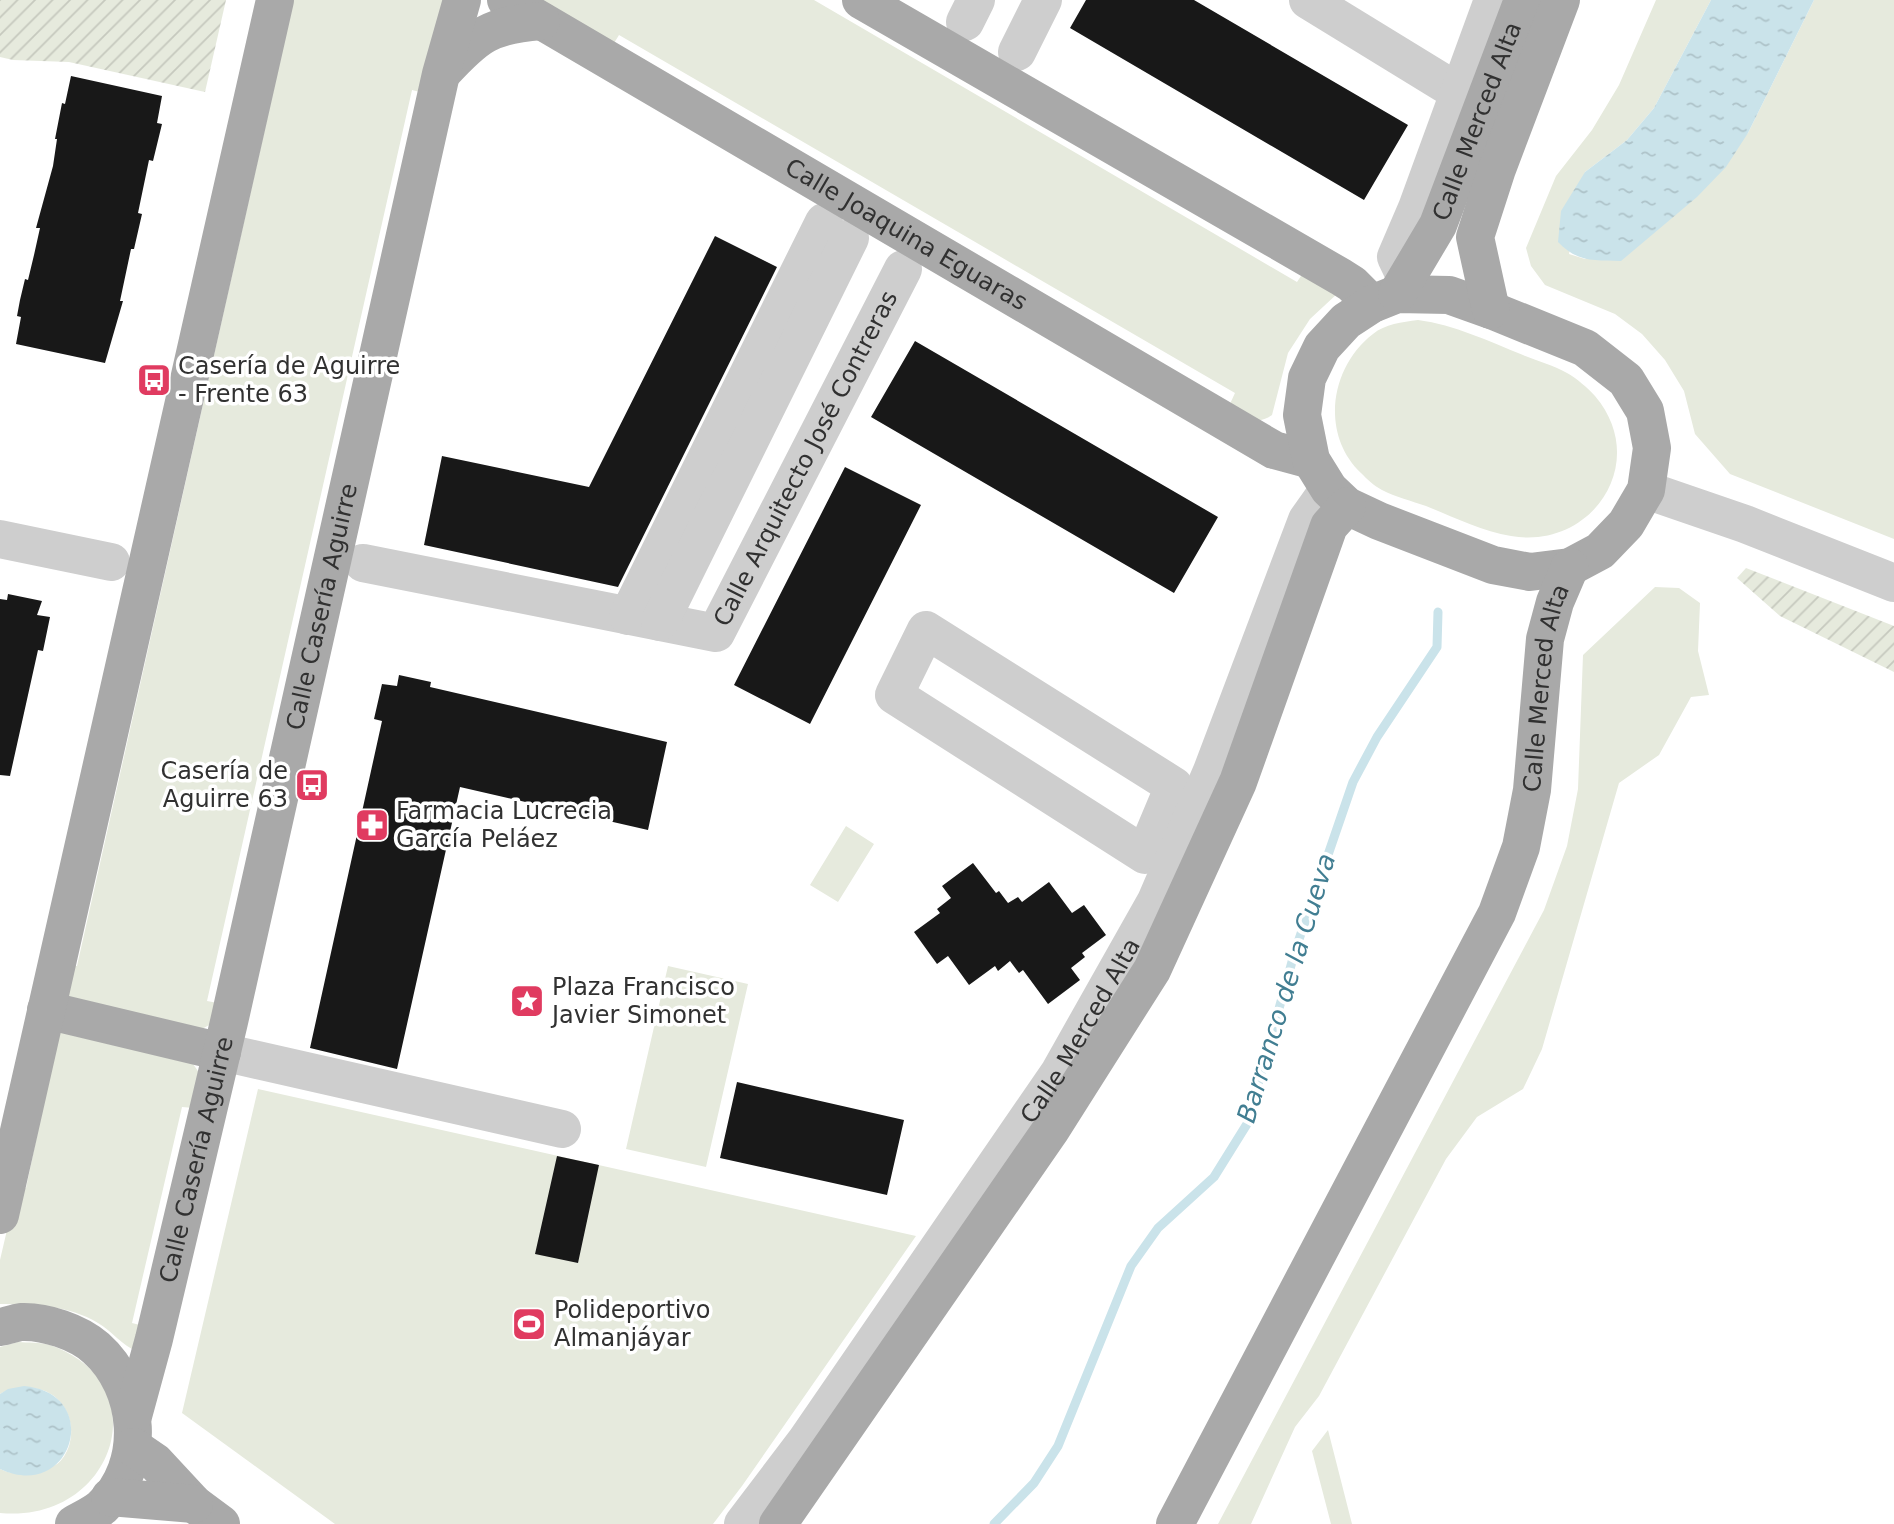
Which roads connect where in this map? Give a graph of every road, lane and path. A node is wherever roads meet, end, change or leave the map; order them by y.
1 (275, 0) edge
2 (461, 0) edge
3 (506, 0) edge
4 (861, 0) edge
5 (1043, 0) edge
6 (1308, 0) edge
7 (1493, 0) edge
8 (1523, 0) edge
9 (1561, 0) edge
10 (541, 21) junction
11 (1017, 52) dead end
12 (442, 74) junction
13 (1445, 84) dead end
14 (837, 230) dead end
15 (903, 269) dead end
16 (1392, 292) junction
17 (1491, 310) junction
18 (1329, 485) junction
19 (1646, 490) junction
20 (0, 539) edge
21 (111, 562) dead end
22 (363, 563) dead end
23 (1570, 567) junction
24 (1894, 583) edge
25 (644, 619) junction
26 (1174, 786) joint
27 (46, 1010) junction
28 (222, 1052) junction
29 (562, 1129) dead end
30 (0, 1215) edge
31 (0, 1327) edge
32 (133, 1432) junction
33 (98, 1514) edge
34 (207, 1514) edge
35 (743, 1524) edge
36 (778, 1524) edge
37 (1175, 1524) edge

1 - 27 main road
2 - 12 main road, Calle Casería Aguirre
3 - 10 main road, Calle Joaquina Eguaras
4 - 16 main road
5 - 11 street
6 - 13 street
7 - 16 street, Calle Merced Alta
8 - 16 main road, Calle Merced Alta
9 - 17 main road, Calle Merced Alta
10 - 12 main road
10 - 18 main road, Calle Joaquina Eguaras
12 - 28 main road, Calle Casería Aguirre
14 - 25 street
15 - 25 street, Calle Arquitecto José Contreras
16 - 17 main road
16 - 18 main road
17 - 19 main road
18 - 23 main road, Calle Joaquina Eguaras
18 - 35 street, Calle Merced Alta
18 - 36 main road, Calle Merced Alta
19 - 23 main road
19 - 24 street
20 - 21 street
22 - 25 street, Calle Arquitecto José Contreras
23 - 37 main road, Calle Merced Alta
26 - 26 street
27 - 28 main road
27 - 30 main road
28 - 29 street
28 - 32 main road, Calle Casería Aguirre
31 - 32 main road
32 - 33 main road, Calle Casería Aguirre
32 - 34 main road
33 - 34 main road

